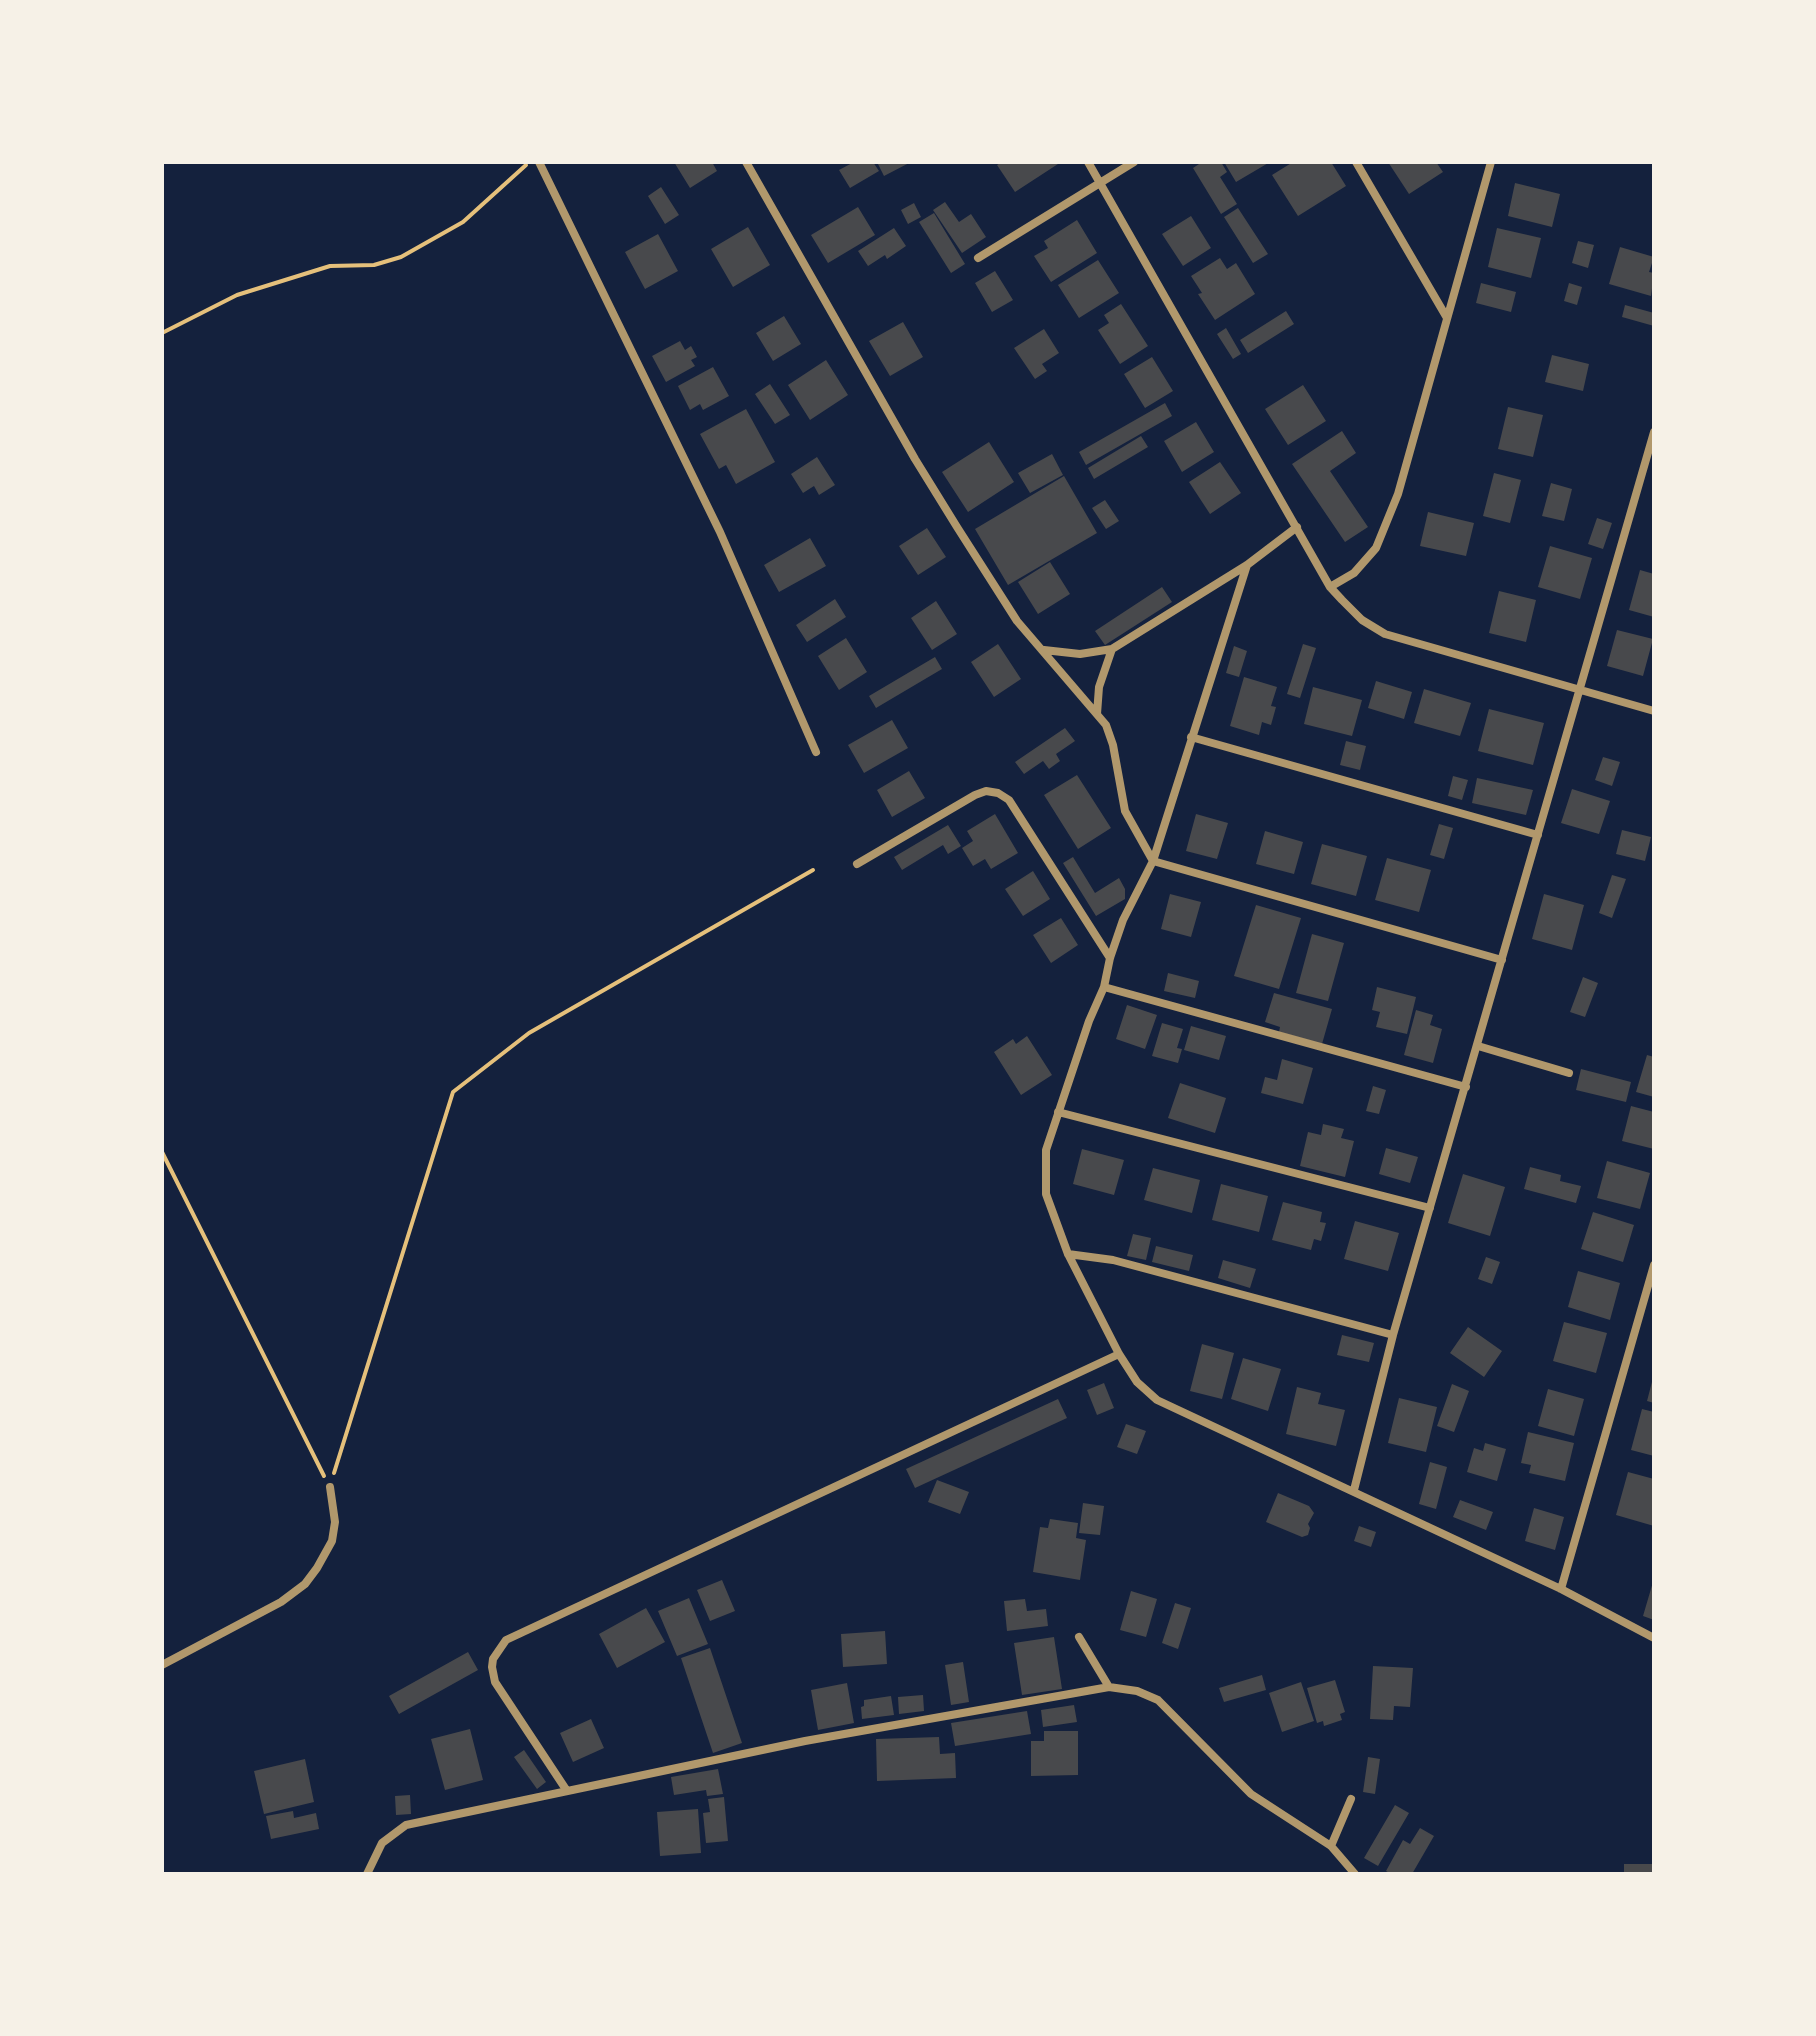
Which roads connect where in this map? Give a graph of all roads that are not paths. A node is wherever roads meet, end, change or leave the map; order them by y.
1 (539, 162) edge
2 (746, 162) edge
3 (1088, 162) edge
4 (1134, 162) edge
5 (1356, 162) edge
6 (1491, 162) edge
7 (1100, 183) junction
8 (978, 258) dead end
9 (1447, 318) junction
10 (1654, 432) edge
11 (1297, 527) junction
12 (1247, 565) junction
13 (1330, 587) junction
14 (1112, 649) junction
15 (1043, 650) junction
16 (1580, 690) junction
17 (1654, 711) edge
18 (1097, 714) junction
19 (1191, 737) junction
20 (816, 752) dead end
21 (1538, 835) junction
22 (1153, 861) junction
23 (857, 864) dead end
24 (1110, 958) junction
25 (1502, 960) junction
26 (1104, 987) junction
27 (1478, 1046) junction
28 (1569, 1073) dead end
29 (1466, 1087) junction
30 (1058, 1112) junction
31 (1430, 1208) junction
32 (1068, 1254) junction
33 (1654, 1265) edge
34 (1393, 1335) junction
35 (1119, 1354) junction
36 (330, 1487) road end
37 (1354, 1490) junction
38 (1561, 1589) junction
39 (1079, 1637) dead end
40 (1654, 1638) edge
41 (162, 1665) edge
42 (1109, 1687) junction
43 (567, 1791) junction
44 (1351, 1799) dead end
45 (1331, 1846) junction
46 (367, 1874) edge
47 (1355, 1874) edge

1 - 20 street
2 - 15 street
3 - 7 street
4 - 7 street
5 - 9 street
6 - 9 street
7 - 8 street
7 - 11 street
9 - 13 street
10 - 16 street
11 - 12 street
11 - 13 street
12 - 14 street
12 - 19 street
13 - 16 street
14 - 15 street
14 - 18 street
15 - 18 street
16 - 17 street
16 - 21 street
18 - 22 street
19 - 21 street
19 - 22 street
21 - 25 street
22 - 24 street
22 - 25 street
23 - 24 street
24 - 26 street
25 - 27 street
26 - 29 street
26 - 30 street
27 - 28 street
27 - 29 street
29 - 31 street
30 - 31 street
30 - 32 street
31 - 34 street
32 - 34 street
32 - 35 street
33 - 38 street
34 - 37 street
35 - 37 street
35 - 43 street
36 - 41 street
37 - 38 street
38 - 40 street
39 - 42 street
42 - 43 street
42 - 45 street
43 - 46 street
44 - 45 street
45 - 47 street

